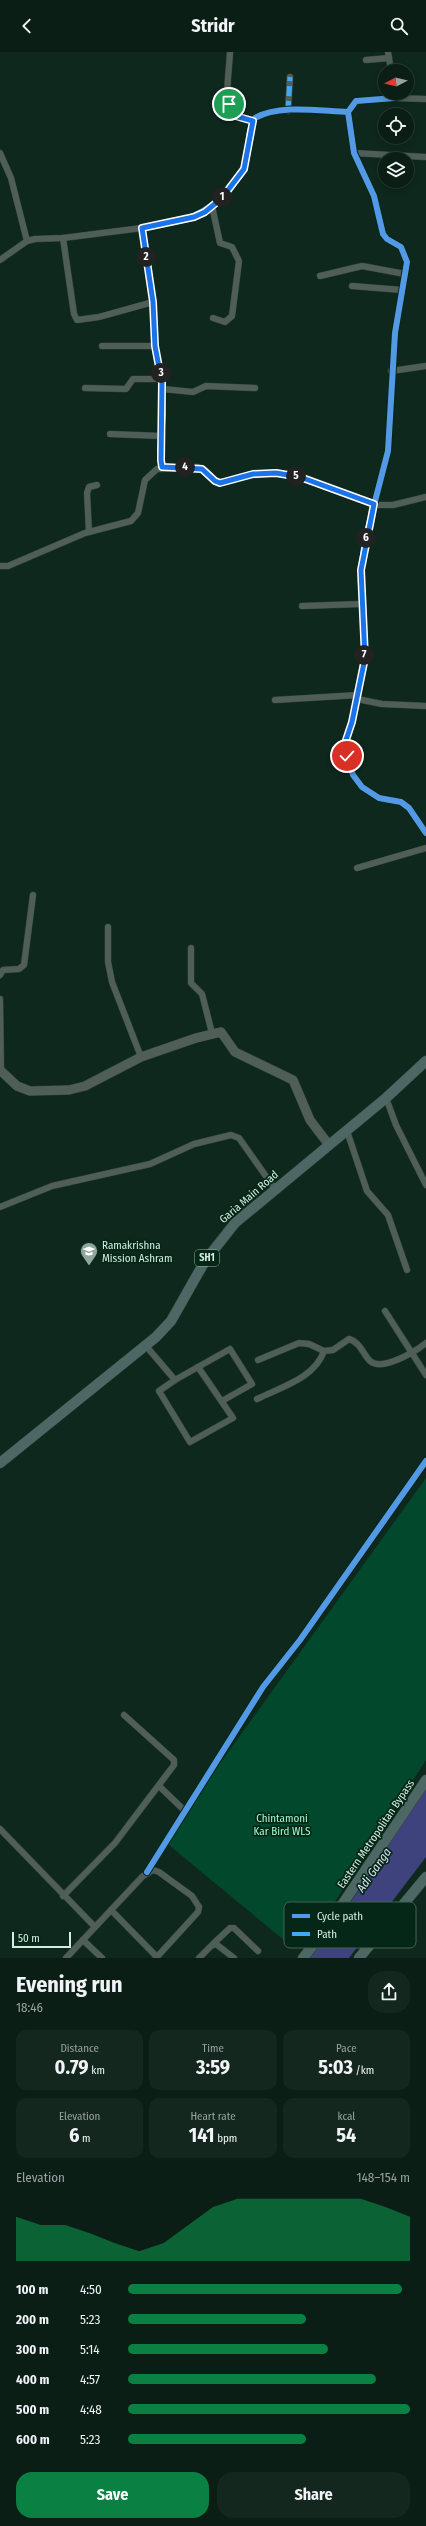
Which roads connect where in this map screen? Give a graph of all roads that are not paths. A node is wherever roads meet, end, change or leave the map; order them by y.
1 (230, 52) edge
2 (389, 55) edge
3 (366, 60) dead end
4 (290, 77) dead end
5 (378, 98) edge
6 (414, 98) edge
7 (426, 99) edge
8 (288, 111) junction
9 (348, 112) junction
10 (253, 121) junction
11 (0, 153) edge
12 (354, 153) junction
13 (426, 157) edge
14 (212, 206) junction
15 (142, 228) junction
16 (63, 238) junction
17 (27, 241) junction
18 (0, 260) edge
19 (405, 274) junction
20 (320, 276) dead end
21 (352, 286) dead end
22 (402, 290) junction
23 (153, 302) junction
24 (213, 318) dead end
25 (102, 346) dead end
26 (155, 346) junction
27 (426, 366) edge
28 (392, 370) junction
29 (162, 379) junction
30 (85, 388) dead end
31 (255, 388) dead end
32 (163, 389) junction
33 (110, 434) dead end
34 (161, 436) junction
35 (162, 467) junction
36 (97, 485) dead end
37 (426, 497) edge
38 (374, 504) junction
39 (88, 532) junction
40 (0, 566) edge
41 (361, 604) junction
42 (302, 606) dead end
43 (357, 697) junction
44 (275, 700) dead end
45 (426, 706) edge
46 (426, 833) edge
47 (426, 848) edge
48 (357, 868) dead end
49 (33, 895) dead end
50 (108, 927) dead end
51 (191, 948) dead end
52 (0, 975) edge
53 (0, 999) edge
54 (212, 1033) junction
55 (141, 1057) junction
56 (426, 1061) edge
57 (0, 1070) edge
58 (386, 1098) junction
59 (347, 1131) junction
60 (330, 1145) junction
61 (426, 1186) edge
62 (275, 1189) junction
63 (0, 1207) edge
64 (407, 1270) dead end
65 (385, 1311) dead end
66 (426, 1343) edge
67 (146, 1346) junction
68 (324, 1351) junction
69 (412, 1353) junction
70 (258, 1360) dead end
71 (198, 1367) junction
72 (426, 1375) edge
73 (175, 1380) junction
74 (258, 1399) dead end
75 (222, 1401) junction
76 (426, 1461) edge
77 (0, 1463) edge
78 (124, 1715) dead end
79 (426, 1780) edge
80 (159, 1786) junction
81 (185, 1811) junction
82 (0, 1829) edge
83 (147, 1872) junction
84 (426, 1878) edge
85 (63, 1896) junction
86 (344, 1902) edge
87 (406, 1902) edge
88 (111, 1910) junction
89 (95, 1927) junction
90 (83, 1940) junction
91 (213, 1944) junction
92 (311, 1948) edge
93 (367, 1948) edge
94 (258, 1951) dead end
95 (157, 1957) edge
96 (66, 1958) edge
97 (102, 1958) edge
98 (199, 1958) edge
99 (234, 1958) edge
100 (303, 1958) edge
101 (359, 1958) edge

1 - 10 street
2 - 3 street
4 - 8 street
5 - 9 street
6 - 7 street
8 - 9 street
8 - 10 street
9 - 12 street
10 - 14 street
11 - 17 street
12 - 13 street
12 - 19 street
14 - 15 street
14 - 24 street
15 - 16 street
15 - 23 street
16 - 17 street
16 - 23 street
17 - 18 street
19 - 20 street
19 - 22 street
21 - 22 street
22 - 28 street
23 - 26 street
25 - 26 street
26 - 29 street
27 - 28 street
28 - 38 street
29 - 30 street
29 - 32 street
31 - 32 street
32 - 34 street
33 - 34 street
34 - 35 street
35 - 38 street
35 - 39 street
36 - 39 street
37 - 38 street
38 - 41 street
39 - 40 street
41 - 42 street
41 - 43 street
43 - 44 street
43 - 45 street
43 - 46 street
47 - 48 street
49 - 52 street
50 - 55 street
51 - 54 street
53 - 57 street
54 - 55 street
54 - 60 street
55 - 57 street
56 - 58 main road, Garia Main Road / SH1
58 - 59 main road, Garia Main Road / SH1
58 - 61 street
59 - 60 main road, Garia Main Road / SH1
59 - 64 street
60 - 62 main road, Garia Main Road / SH1
62 - 63 street
62 - 67 main road, Garia Main Road / SH1
65 - 69 street
66 - 69 street
67 - 73 street
67 - 77 main road, Garia Main Road / SH1
68 - 69 street
68 - 70 street
68 - 74 street
69 - 72 street
71 - 73 street
71 - 75 street
71 - 75 street
73 - 75 street
76 - 81 street
78 - 80 street
79 - 86 main road, Eastern Metropolitan Bypass
80 - 81 street
80 - 85 street
81 - 83 street
82 - 85 street
83 - 88 street
83 - 95 street
84 - 87 main road
85 - 89 street
88 - 89 street
88 - 95 street
89 - 90 street
90 - 96 street
90 - 97 street
91 - 94 street
91 - 98 street
91 - 99 street
92 - 100 main road, Eastern Metropolitan Bypass
93 - 101 main road

